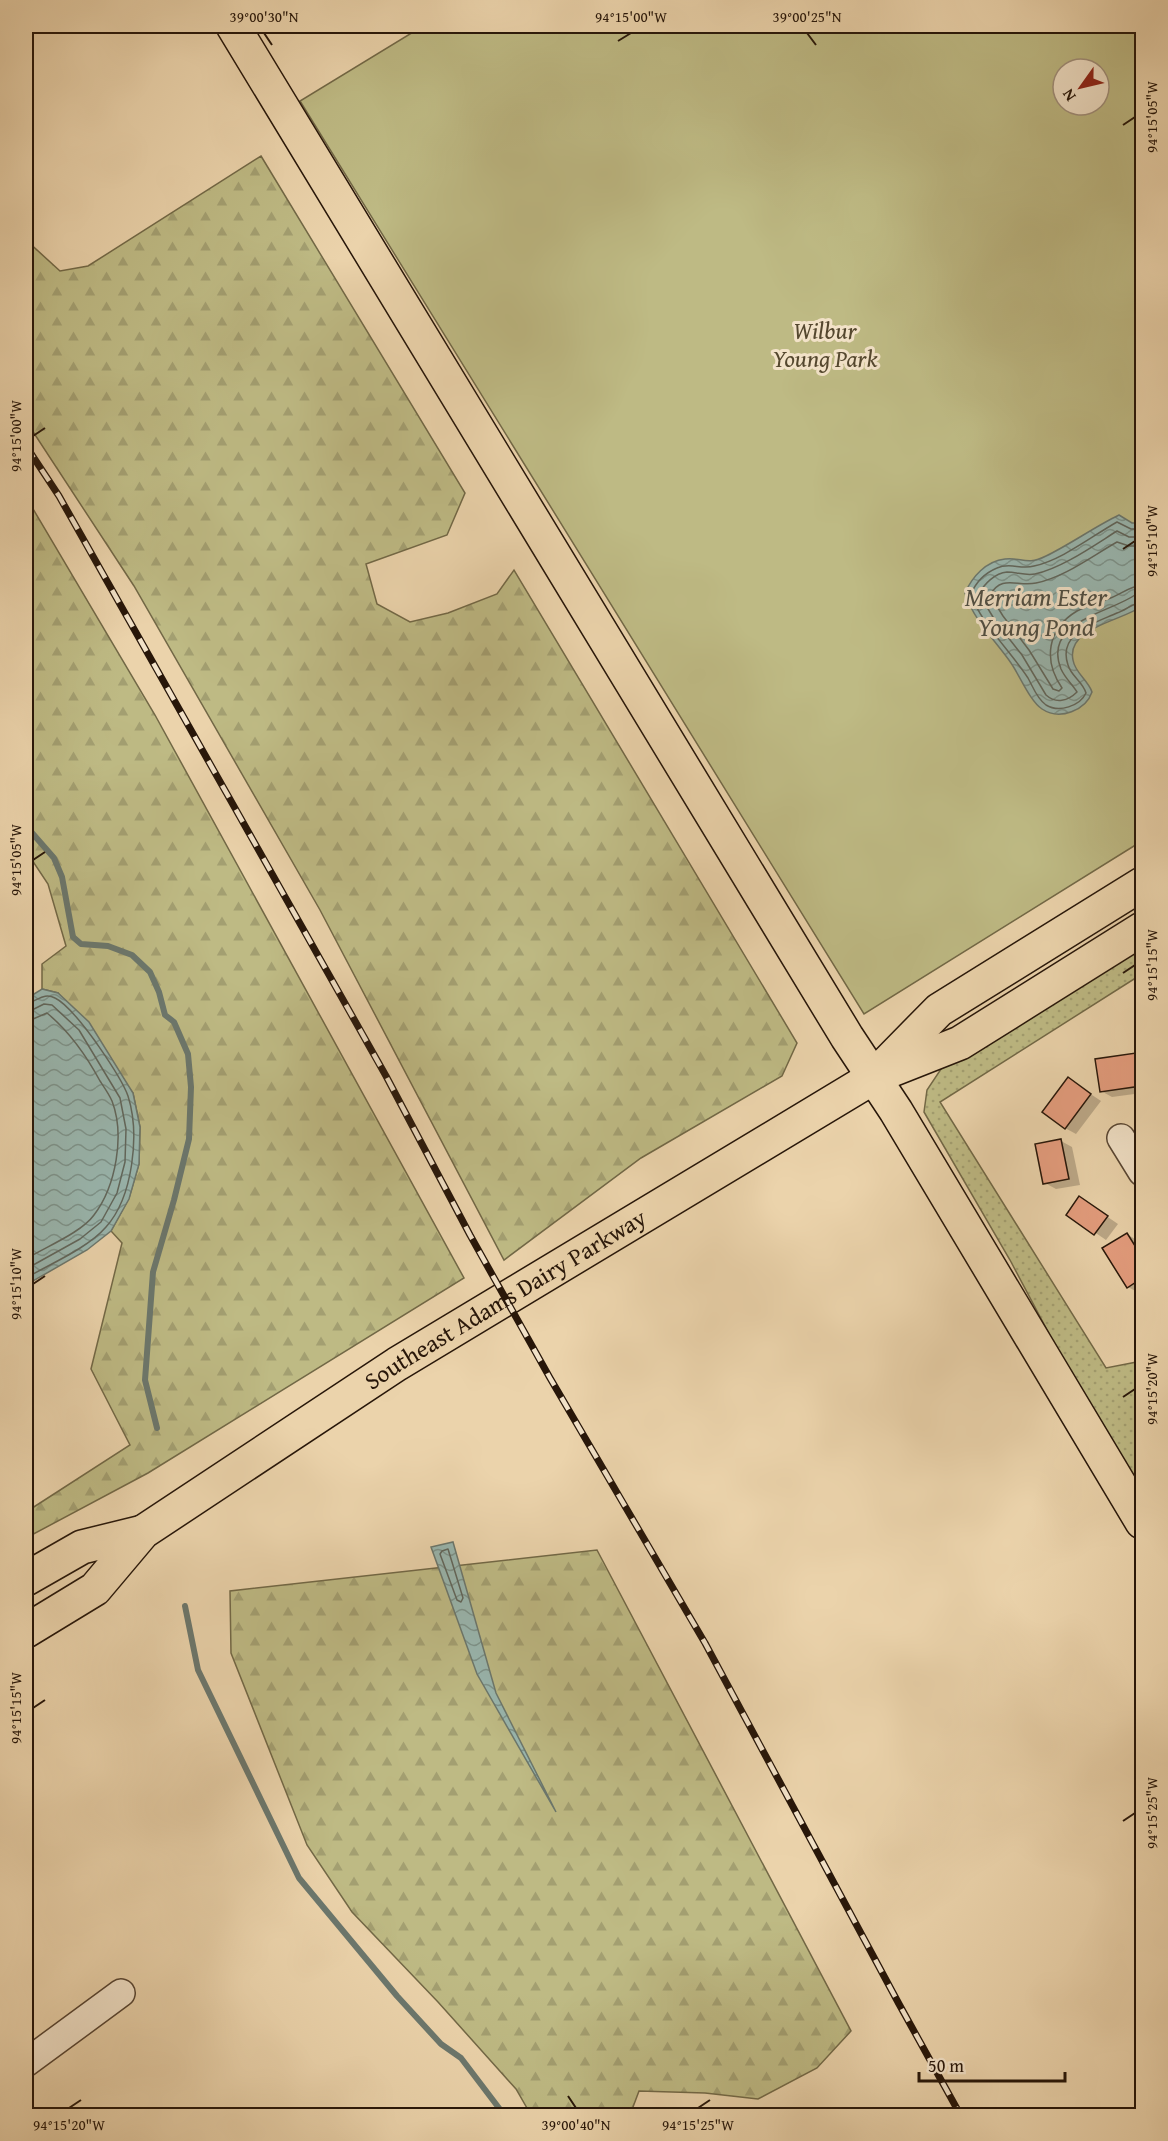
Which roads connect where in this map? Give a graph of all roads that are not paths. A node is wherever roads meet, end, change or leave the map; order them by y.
1 (232, 26) edge
2 (1143, 884) edge
3 (1143, 928) edge
4 (874, 1077) junction
5 (1121, 1138) dead end
6 (1143, 1172) edge
7 (1143, 1522) edge
8 (143, 1532) junction
9 (26, 1579) edge
10 (26, 1631) edge
11 (121, 1993) dead end
12 (26, 2063) edge

1 - 4 main road
2 - 4 main road, Southeast Adams Dairy Parkway
3 - 4 main road, Southeast Adams Dairy Parkway
4 - 7 main road
4 - 8 main road, Southeast Adams Dairy Parkway
5 - 6 street
8 - 9 main road, Southeast Adams Dairy Parkway
8 - 10 main road, Southeast Adams Dairy Parkway
11 - 12 street

